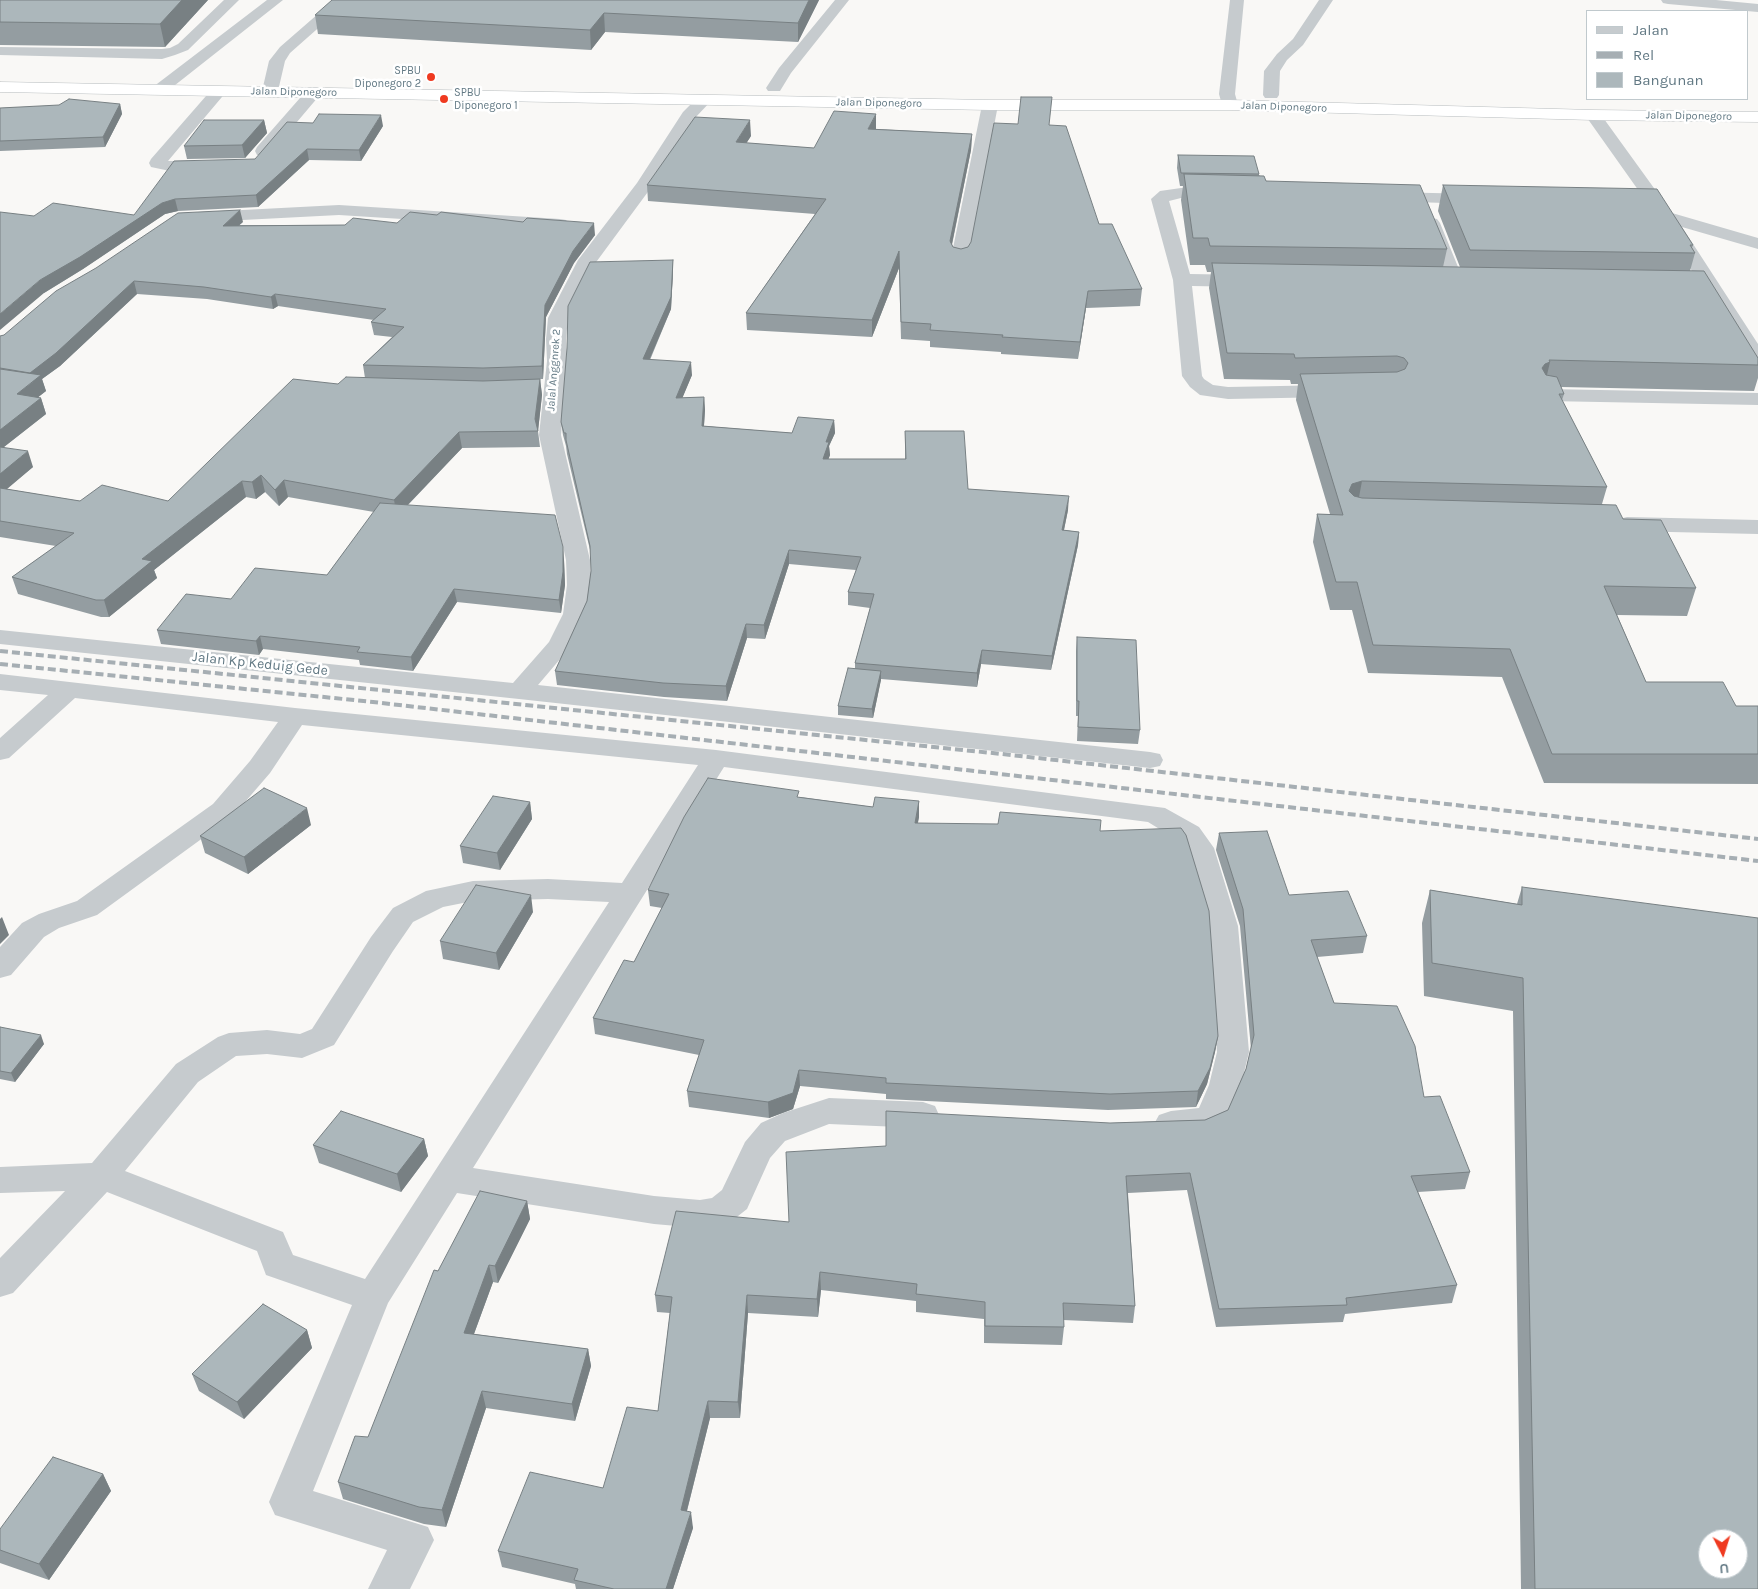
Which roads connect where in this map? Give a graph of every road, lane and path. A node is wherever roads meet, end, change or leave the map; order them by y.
1 (232, 0) edge
2 (276, 0) edge
3 (343, 0) edge
4 (842, 0) edge
5 (1237, 0) edge
6 (1326, 0) edge
7 (1668, 0) edge
8 (1758, 8) edge
9 (0, 51) edge
10 (0, 76) edge
11 (172, 78) junction
12 (272, 86) junction
13 (0, 87) edge
14 (774, 88) junction
15 (159, 90) junction
16 (219, 91) junction
17 (313, 93) junction
18 (1271, 95) junction
19 (1510, 97) dead end
20 (1229, 100) junction
21 (703, 101) junction
22 (990, 105) junction
23 (1593, 115) junction
24 (1758, 117) edge
25 (253, 162) edge
26 (226, 166) edge
27 (1242, 195) edge
28 (1371, 197) edge
29 (1421, 198) junction
30 (1489, 199) edge
31 (1634, 201) edge
32 (1654, 202) junction
33 (1666, 217) junction
34 (190, 218) edge
35 (573, 225) edge
36 (1758, 244) edge
37 (960, 258) edge
38 (1182, 280) junction
39 (1270, 281) edge
40 (1436, 284) edge
41 (1456, 284) junction
42 (1476, 284) edge
43 (1691, 288) edge
44 (1711, 288) junction
45 (1758, 359) edge
46 (1353, 391) edge
47 (1547, 396) edge
48 (1758, 399) edge
49 (1606, 524) edge
50 (1758, 527) edge
51 (0, 637) edge
52 (0, 682) edge
53 (70, 689) junction
54 (519, 690) junction
55 (294, 716) junction
56 (0, 752) edge
57 (716, 758) junction
58 (1150, 760) dead end
59 (629, 893) junction
60 (0, 967) edge
61 (950, 1116) edge
62 (1143, 1124) edge
63 (100, 1176) junction
64 (448, 1178) junction
65 (0, 1180) edge
66 (0, 1282) edge
67 (373, 1298) junction
68 (388, 1589) edge

1 - 9 street
2 - 11 street
3 - 12 street
4 - 14 street
5 - 20 street
6 - 18 street
7 - 8 street
10 - 11 highway, Jalan Diponegoro
11 - 12 highway, Jalan Diponegoro
11 - 15 street
12 - 14 highway, Jalan Diponegoro
12 - 16 highway, Jalan Diponegoro
12 - 17 highway, Jalan Diponegoro
13 - 15 highway, Jalan Diponegoro
14 - 20 highway, Jalan Diponegoro
15 - 16 highway, Jalan Diponegoro
16 - 26 street
17 - 21 highway, Jalan Diponegoro
17 - 25 street
18 - 19 highway, Jalan Diponegoro
18 - 20 highway, Jalan Diponegoro
20 - 22 highway, Jalan Diponegoro
20 - 23 highway, Jalan Diponegoro
21 - 22 highway, Jalan Diponegoro
21 - 54 street, Jalal Anggnrek 2
22 - 37 street
23 - 24 highway, Jalan Diponegoro
23 - 32 street
27 - 38 street
28 - 29 street
29 - 30 street
29 - 41 street
31 - 32 street
32 - 33 street
33 - 36 street
33 - 44 street
34 - 35 street
38 - 39 street
38 - 46 street
40 - 41 street
41 - 42 street
43 - 44 street
44 - 45 street
47 - 48 street
49 - 50 street
51 - 54 street, Jalan Kp Keduig Gede
52 - 53 street
53 - 55 street
53 - 56 street
54 - 58 street, Jalan Kp Keduig Gede
55 - 57 street
55 - 60 street
57 - 59 street
57 - 62 street
59 - 63 street
59 - 64 street
61 - 64 street
63 - 65 street
63 - 66 street
63 - 67 street
64 - 67 street
67 - 68 street

